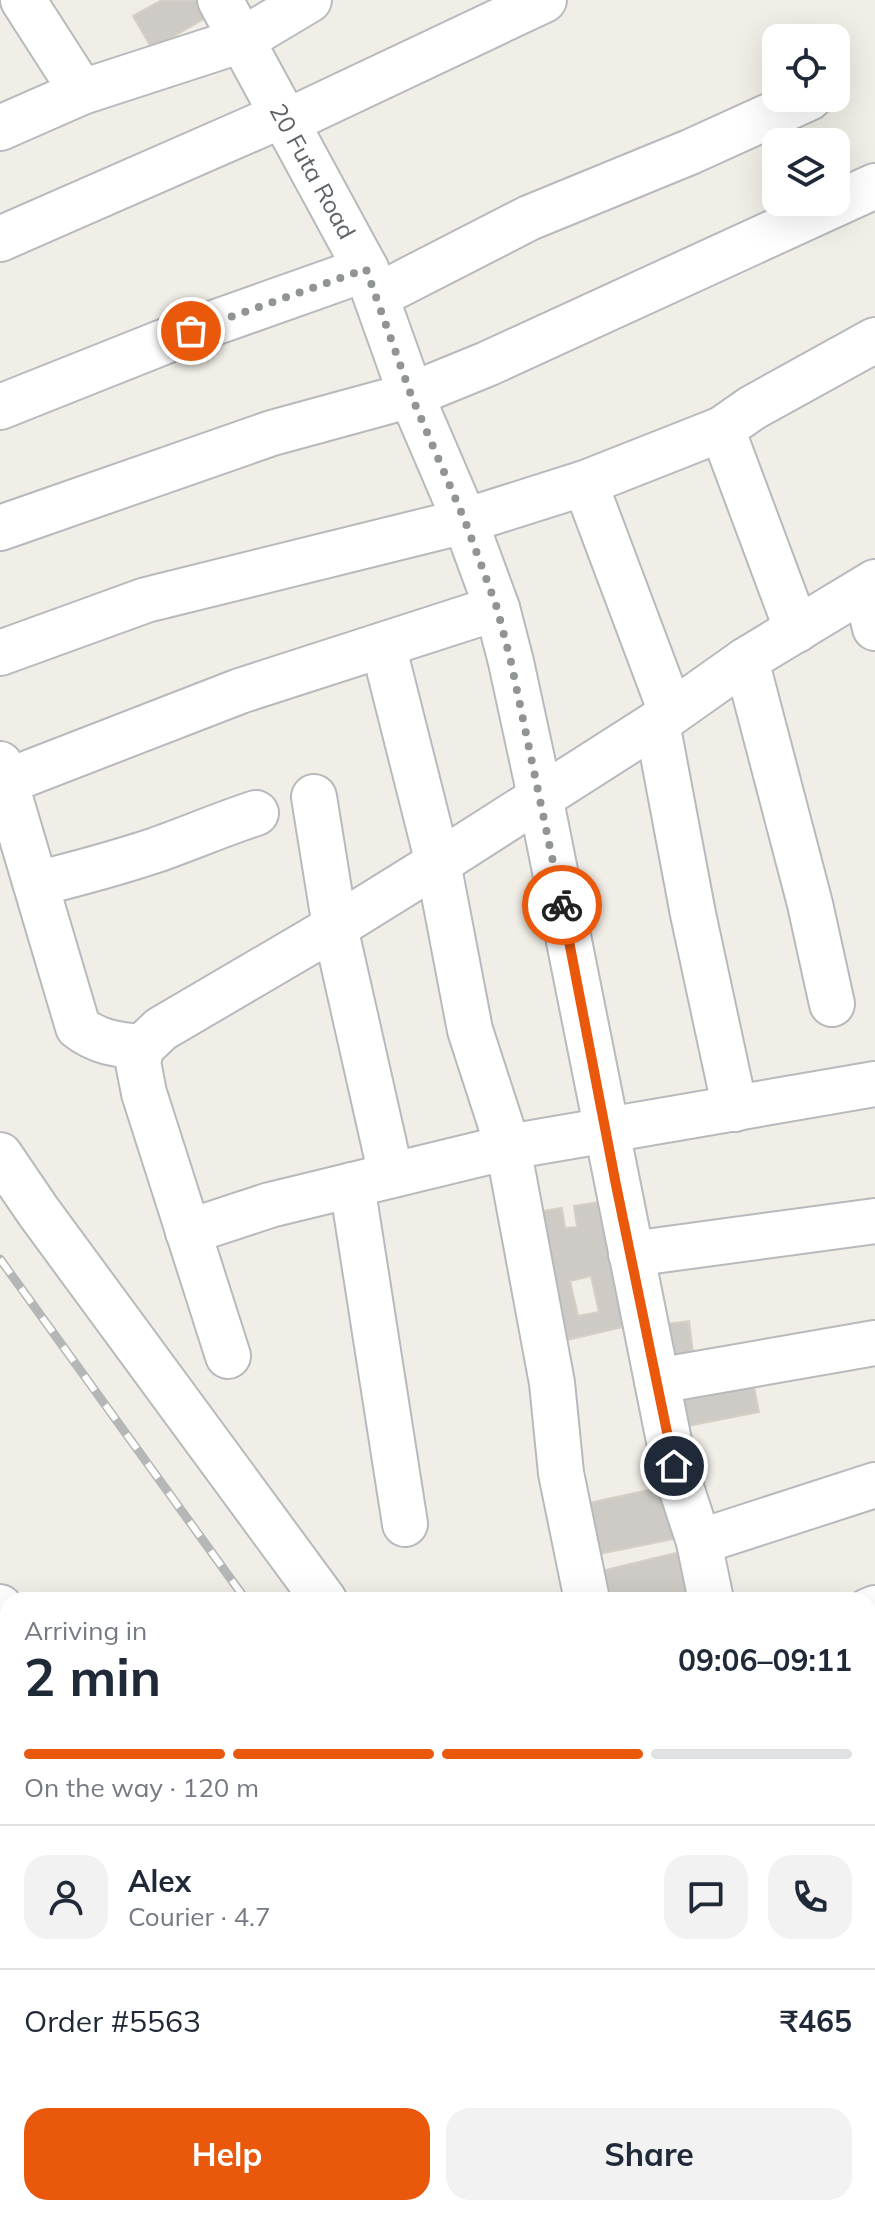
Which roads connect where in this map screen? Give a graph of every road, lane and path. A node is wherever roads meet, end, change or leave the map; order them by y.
1 (23, 0) edge
2 (220, 0) edge
3 (309, 0) edge
4 (544, 0) edge
5 (242, 40) junction
6 (82, 92) junction
7 (778, 112) edge
8 (284, 118) junction
9 (0, 128) edge
10 (875, 186) edge
11 (0, 239) edge
12 (372, 282) junction
13 (875, 340) edge
14 (411, 395) junction
15 (0, 407) edge
16 (722, 429) junction
17 (585, 483) junction
18 (465, 521) junction
19 (0, 528) edge
20 (872, 600) edge
21 (497, 608) junction
22 (797, 630) junction
23 (383, 645) junction
24 (0, 653) edge
25 (746, 660) junction
26 (664, 717) junction
27 (2, 777) edge
28 (540, 796) junction
29 (314, 797) dead end
30 (256, 813) dead end
31 (438, 863) junction
32 (36, 884) junction
33 (335, 927) junction
34 (832, 1004) dead end
35 (142, 1047) junction
36 (875, 1084) edge
37 (735, 1109) junction
38 (607, 1131) junction
39 (508, 1147) junction
40 (0, 1155) edge
41 (372, 1180) junction
42 (875, 1221) edge
43 (188, 1232) junction
44 (631, 1254) junction
45 (875, 1343) edge
46 (228, 1356) dead end
47 (657, 1381) junction
48 (875, 1485) edge
49 (405, 1524) dead end
50 (699, 1542) junction
51 (318, 1592) edge
52 (585, 1592) edge
53 (709, 1592) edge

1 - 6 street
2 - 5 street, 20 Futa Road
3 - 5 street
4 - 8 street
5 - 6 street
5 - 8 street, 20 Futa Road
6 - 9 street
7 - 12 street
8 - 11 street
8 - 12 street, 20 Futa Road
10 - 14 street
12 - 14 street, 20 Futa Road
12 - 15 street
13 - 16 street
14 - 18 street, 20 Futa Road
14 - 19 street
16 - 17 street
16 - 22 street
17 - 18 street
17 - 26 street
18 - 21 street, 20 Futa Road
18 - 24 street
20 - 22 street
21 - 23 street
21 - 28 street, 20 Futa Road
22 - 25 street
23 - 27 street
23 - 31 street
25 - 26 street
25 - 34 street
26 - 28 street
26 - 37 street
27 - 32 street
28 - 31 street
28 - 38 street, 20 Futa Road
29 - 33 street
30 - 32 street
31 - 33 street
31 - 39 street
32 - 35 street
33 - 35 street
33 - 41 street
35 - 43 street
36 - 37 street
37 - 38 street
38 - 39 street
38 - 44 street, 20 Futa Road
39 - 41 street
39 - 52 street
40 - 51 street
41 - 43 street
41 - 49 street
42 - 44 street
43 - 46 street
44 - 47 street, 20 Futa Road
45 - 47 street
47 - 50 street, 20 Futa Road
48 - 50 street
50 - 53 street, 20 Futa Road

